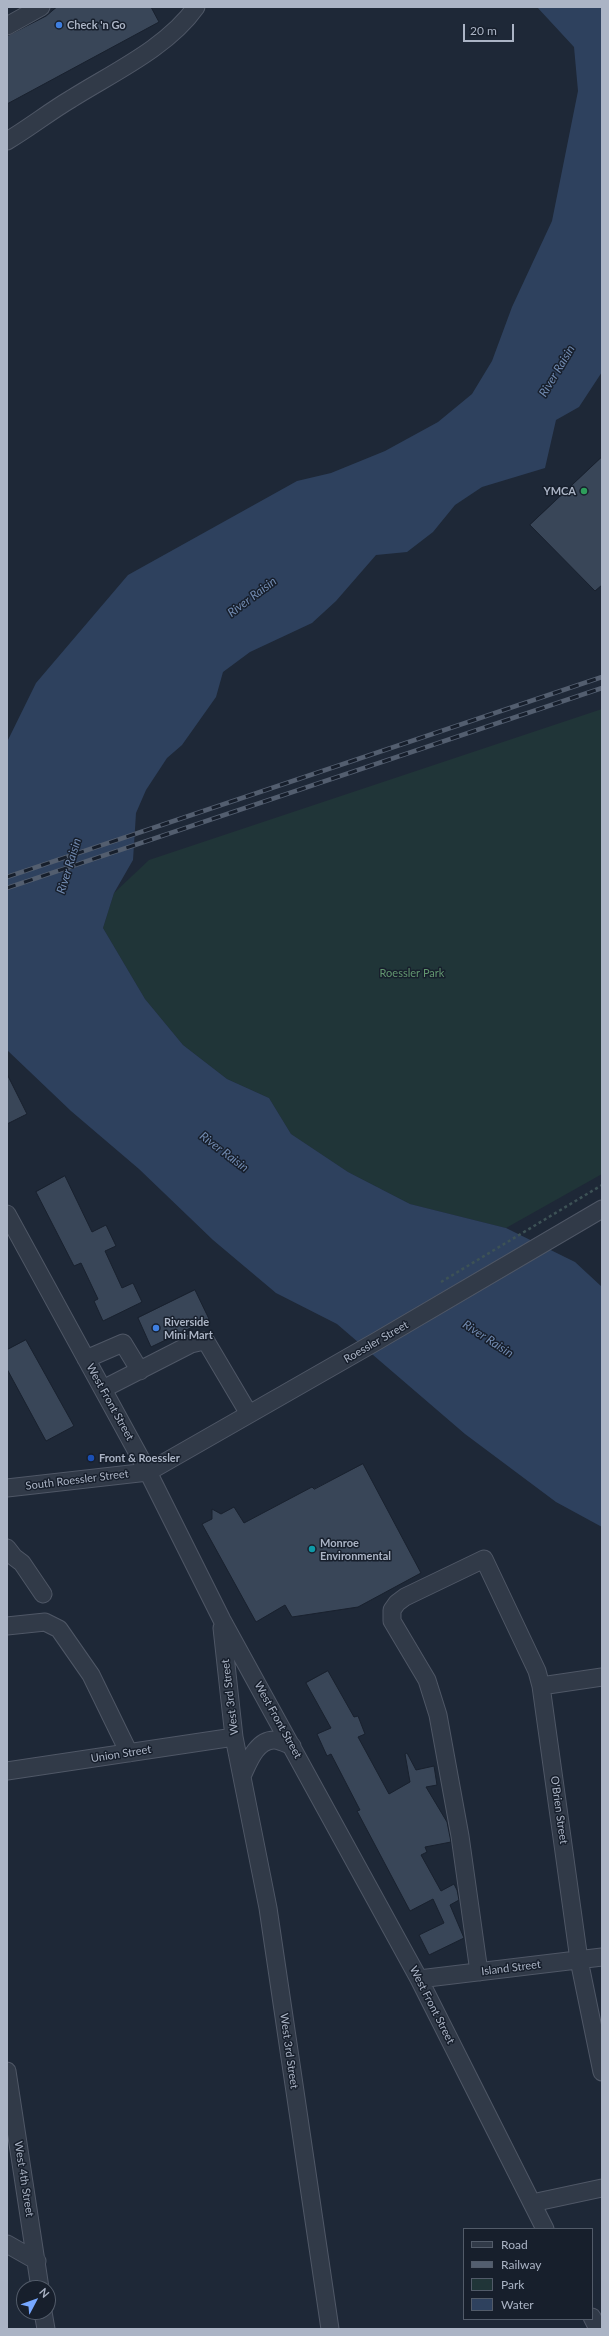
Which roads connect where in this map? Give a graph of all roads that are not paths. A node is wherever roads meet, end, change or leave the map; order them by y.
1 (41, 7) edge
2 (196, 7) edge
3 (7, 26) edge
4 (7, 141) edge
5 (602, 1208) edge
6 (7, 1214) edge
7 (86, 1359) junction
8 (140, 1371) junction
9 (103, 1389) junction
10 (249, 1414) junction
11 (148, 1472) junction
12 (7, 1488) edge
13 (7, 1548) edge
14 (43, 1594) dead end
15 (222, 1620) junction
16 (7, 1626) edge
17 (602, 1677) edge
18 (541, 1686) junction
19 (234, 1737) junction
20 (292, 1746) junction
21 (130, 1753) junction
22 (7, 1771) edge
23 (243, 1774) junction
24 (602, 1957) edge
25 (580, 1960) junction
26 (479, 1972) junction
27 (419, 1979) junction
28 (7, 2071) edge
29 (602, 2072) edge
30 (602, 2188) edge
31 (532, 2203) junction
32 (544, 2228) edge
33 (7, 2244) edge
34 (37, 2260) junction
35 (39, 2280) edge
36 (593, 2319) edge
37 (330, 2329) edge
38 (598, 2329) edge

1 - 3 street
2 - 4 street
5 - 10 street, Roessler Street
6 - 7 street, West Front Street
7 - 8 street
7 - 9 street, West Front Street
8 - 9 street
8 - 10 street
9 - 11 street, West Front Street
10 - 11 street, Roessler Street
11 - 12 street, South Roessler Street
11 - 15 street, West Front Street
13 - 14 street
15 - 19 street, West 3rd Street
15 - 20 street, West Front Street
16 - 21 street
17 - 18 street
18 - 25 street, O'Brien Street
18 - 26 street, O'Brien Street
19 - 21 street, Union Street
19 - 23 street, West 3rd Street
20 - 23 street
20 - 27 street, West Front Street
21 - 22 street, Union Street
23 - 37 street, West 3rd Street
24 - 25 street, Island Street
25 - 26 street, Island Street
25 - 29 street, O'Brien Street
26 - 27 street, Island Street
27 - 31 street, West Front Street
28 - 34 street, West 4th Street
30 - 31 street
31 - 32 street, West Front Street
33 - 34 street
34 - 35 street, West 4th Street
36 - 38 street

